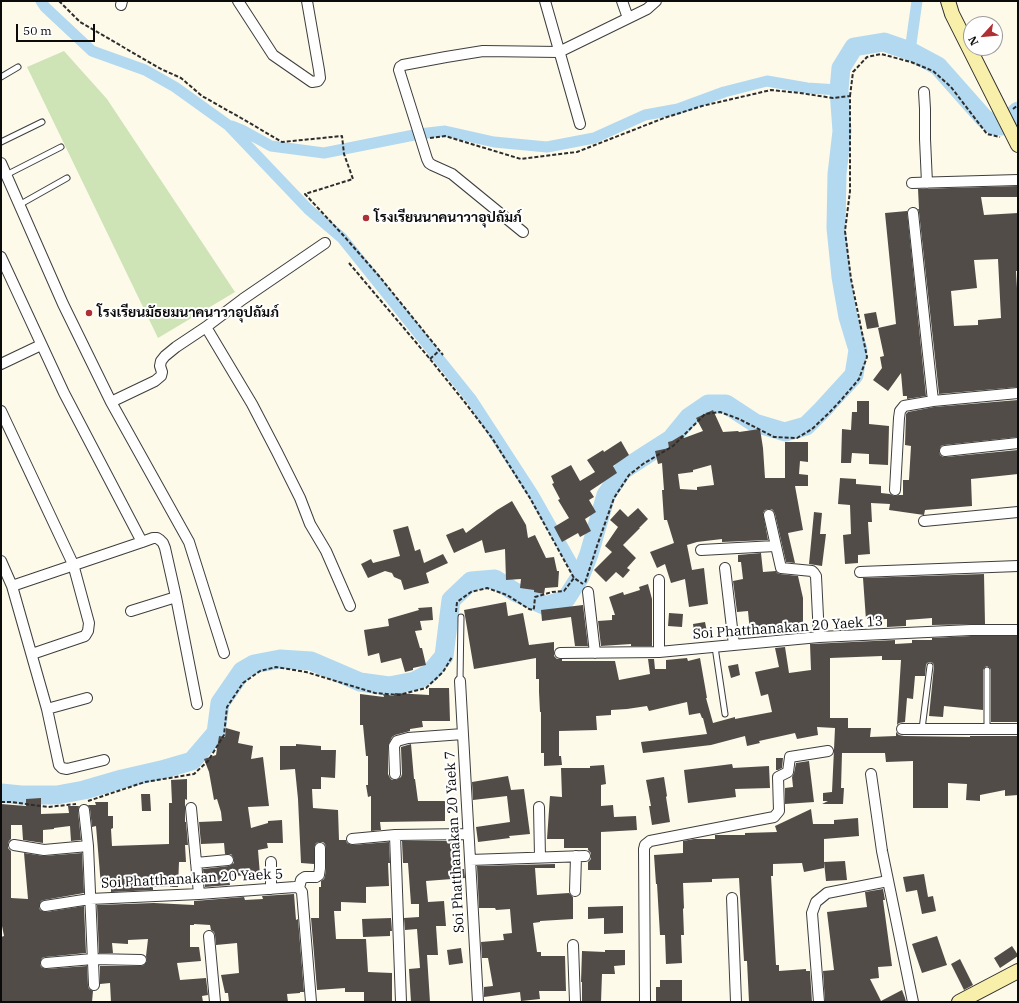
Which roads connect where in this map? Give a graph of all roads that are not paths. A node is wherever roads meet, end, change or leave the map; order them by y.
1 (238, 1) edge
2 (307, 1) edge
3 (544, 1) edge
4 (622, 1) edge
5 (656, 1) edge
6 (948, 1) edge
7 (628, 18) junction
8 (559, 52) junction
9 (18, 67) dead end
10 (1, 77) edge
11 (924, 92) dead end
12 (42, 122) dead end
13 (580, 124) dead end
14 (1015, 139) edge
15 (1, 142) edge
16 (61, 147) dead end
17 (1, 163) edge
18 (6, 175) junction
19 (68, 178) dead end
20 (1018, 180) edge
21 (912, 183) dead end
22 (927, 183) junction
23 (19, 205) junction
24 (913, 213) dead end
25 (523, 232) dead end
26 (325, 243) dead end
27 (1, 258) edge
28 (206, 327) junction
29 (41, 345) junction
30 (1, 364) edge
31 (1018, 393) edge
32 (933, 400) junction
33 (111, 402) junction
34 (1, 411) edge
35 (1018, 443) edge
36 (945, 451) dead end
37 (895, 490) dead end
38 (1018, 512) edge
39 (769, 515) dead end
40 (924, 521) dead end
41 (142, 542) junction
42 (776, 546) junction
43 (701, 550) dead end
44 (1, 561) edge
45 (73, 564) junction
46 (1018, 566) edge
47 (725, 568) dead end
48 (860, 572) dead end
49 (658, 580) dead end
50 (12, 586) junction
51 (588, 592) dead end
52 (176, 597) junction
53 (350, 606) dead end
54 (131, 611) dead end
55 (461, 617) dead end
56 (1018, 630) edge
57 (819, 637) junction
58 (734, 645) junction
59 (716, 647) junction
60 (224, 652) dead end
61 (659, 652) junction
62 (560, 653) dead end
63 (595, 653) junction
64 (32, 654) junction
65 (930, 666) dead end
66 (987, 670) dead end
67 (460, 681) joint
68 (87, 698) dead end
69 (198, 704) dead end
70 (47, 709) junction
71 (725, 714) dead end
72 (902, 729) dead end
73 (922, 729) junction
74 (987, 729) junction
75 (1018, 729) edge
76 (463, 734) junction
77 (828, 751) dead end
78 (104, 760) dead end
79 (395, 774) dead end
80 (871, 774) dead end
81 (82, 805) road end
82 (539, 807) dead end
83 (191, 808) dead end
84 (468, 834) junction
85 (395, 835) junction
86 (352, 839) dead end
87 (14, 846) dead end
88 (88, 846) junction
89 (320, 848) dead end
90 (540, 857) junction
91 (228, 860) dead end
92 (470, 860) junction
93 (271, 862) dead end
94 (196, 863) junction
95 (888, 881) junction
96 (299, 888) junction
97 (271, 889) junction
98 (575, 891) dead end
99 (199, 894) junction
100 (732, 898) dead end
101 (90, 899) junction
102 (45, 906) dead end
103 (209, 936) dead end
104 (573, 945) dead end
105 (93, 959) junction
106 (141, 960) dead end
107 (46, 963) dead end
108 (1018, 971) edge
109 (94, 985) dead end
110 (215, 1002) edge
111 (311, 1002) edge
112 (400, 1002) edge
113 (478, 1002) edge
114 (575, 1002) edge
115 (646, 1002) edge
116 (736, 1002) edge
117 (819, 1002) edge
118 (913, 1002) edge
119 (959, 1002) edge

1 - 2 street
3 - 8 street
4 - 7 street
5 - 7 street
6 - 14 street
7 - 8 street
8 - 13 street
8 - 25 street
9 - 10 lane
11 - 22 street
12 - 15 lane
16 - 18 lane
17 - 18 street
18 - 23 street
19 - 23 lane
20 - 22 street
21 - 22 street
23 - 33 street
24 - 32 street
26 - 28 street
27 - 29 street
28 - 33 street
28 - 53 street
29 - 30 street
29 - 41 street
31 - 32 street
32 - 37 street
33 - 60 street
34 - 45 street
35 - 36 street
38 - 40 street
39 - 42 street
41 - 45 street
41 - 52 street
42 - 43 street
42 - 57 street
44 - 50 street
45 - 50 street
45 - 64 street
46 - 48 street
47 - 58 street
49 - 61 street
50 - 64 street
51 - 63 street
52 - 54 street
52 - 69 street
55 - 67 lane
56 - 57 street, Soi Phatthanakan 20 Yaek 13
57 - 58 street, Soi Phatthanakan 20 Yaek 13
58 - 59 street, Soi Phatthanakan 20 Yaek 13
59 - 61 street, Soi Phatthanakan 20 Yaek 13
59 - 71 lane
61 - 63 street, Soi Phatthanakan 20 Yaek 13
62 - 63 street, Soi Phatthanakan 20 Yaek 13
64 - 70 street
65 - 73 lane
66 - 74 lane
67 - 76 street, Soi Phatthanakan 20 Yaek 7
68 - 70 street
70 - 78 street
72 - 73 street
73 - 74 street
74 - 75 street
76 - 79 street
76 - 84 street, Soi Phatthanakan 20 Yaek 7
77 - 115 street
80 - 95 street
81 - 88 street
82 - 90 street
83 - 94 street
84 - 85 street
84 - 92 street, Soi Phatthanakan 20 Yaek 7
85 - 86 street
85 - 112 street
87 - 88 street
88 - 101 street
89 - 96 street
90 - 92 street
90 - 98 street
91 - 94 street
92 - 113 street, Soi Phatthanakan 20 Yaek 7
93 - 97 street
94 - 99 street
95 - 117 street
95 - 118 street
96 - 97 street, Soi Phatthanakan 20 Yaek 5
96 - 111 street, Soi Phatthanakan 20 Yaek 5
97 - 99 street, Soi Phatthanakan 20 Yaek 5
99 - 101 street, Soi Phatthanakan 20 Yaek 5
100 - 116 street
101 - 102 street, Soi Phatthanakan 20 Yaek 5
101 - 105 street
103 - 110 street
104 - 114 street
105 - 106 street
105 - 107 street
105 - 109 street
108 - 119 street

